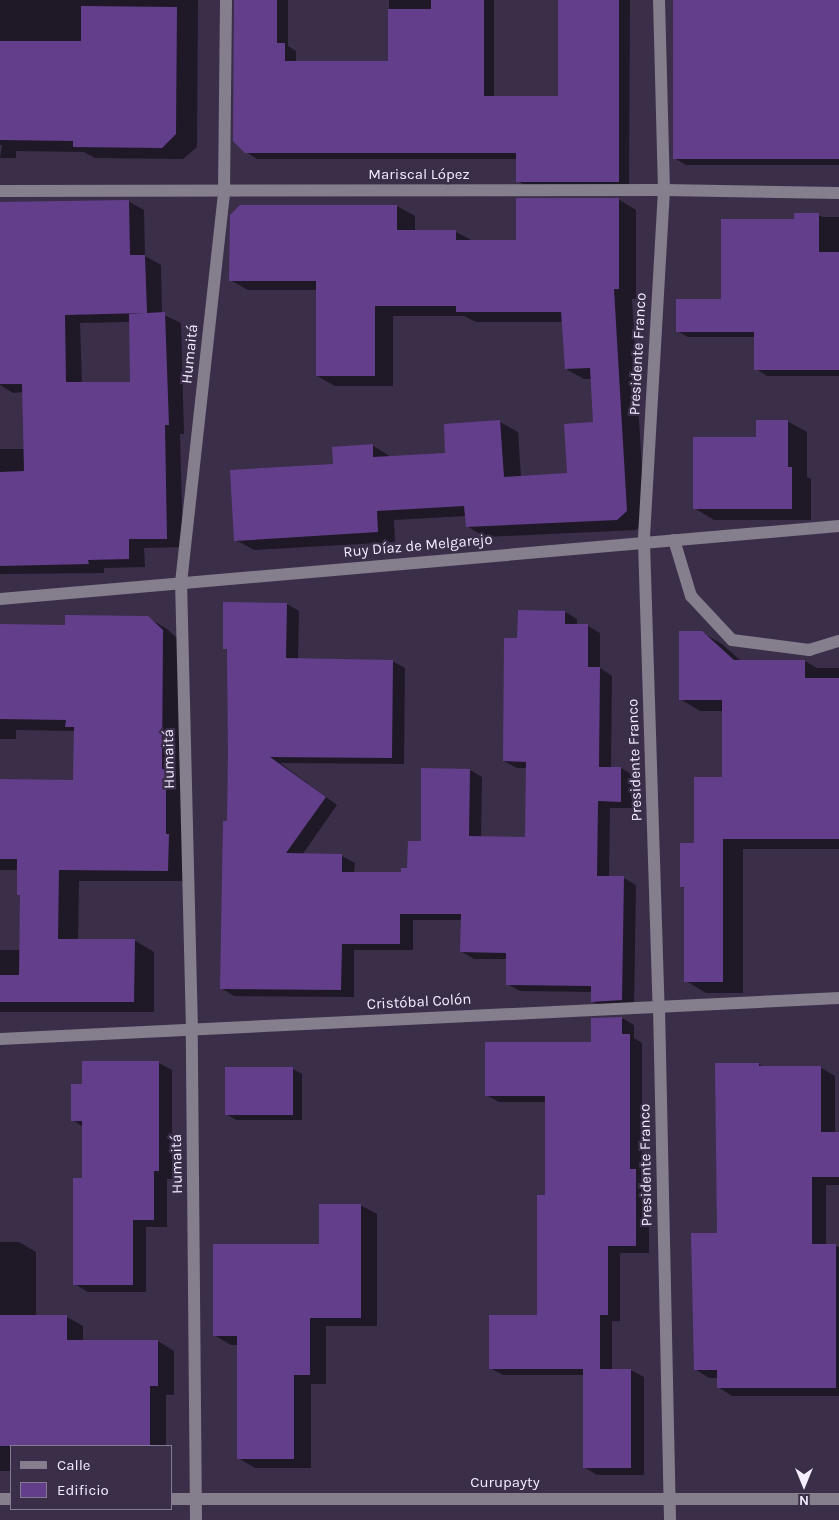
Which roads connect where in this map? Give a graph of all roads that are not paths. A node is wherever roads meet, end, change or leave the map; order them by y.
1 (226, 0) edge
2 (659, 0) edge
3 (664, 190) junction
4 (0, 191) edge
5 (224, 192) junction
6 (839, 193) edge
7 (839, 526) edge
8 (674, 540) junction
9 (644, 542) junction
10 (181, 583) junction
11 (0, 600) edge
12 (839, 641) edge
13 (839, 998) edge
14 (659, 1007) junction
15 (192, 1030) junction
16 (0, 1039) edge
17 (172, 1499) edge
18 (197, 1499) junction
19 (670, 1499) junction
20 (839, 1499) edge
21 (196, 1520) edge
22 (670, 1520) edge

1 - 5 street, Humaitá
2 - 3 street, Presidente Franco
3 - 5 street, Mariscal López
3 - 6 street, Mariscal López
3 - 9 street, Presidente Franco
4 - 5 street, Mariscal López
5 - 10 street, Humaitá
7 - 8 street, Ruy Díaz de Melgarejo
8 - 9 street, Ruy Díaz de Melgarejo
8 - 12 street
9 - 10 street, Ruy Díaz de Melgarejo
9 - 14 street, Presidente Franco
10 - 11 street, Ruy Díaz de Melgarejo
10 - 15 street, Humaitá
13 - 14 street, Cristóbal Colón
14 - 15 street, Cristóbal Colón
14 - 19 street, Presidente Franco
15 - 16 street, Cristóbal Colón
15 - 18 street, Humaitá
17 - 18 street, Curupayty
18 - 19 street, Curupayty
18 - 21 street, Humaitá
19 - 20 street, Curupayty
19 - 22 street, Presidente Franco

